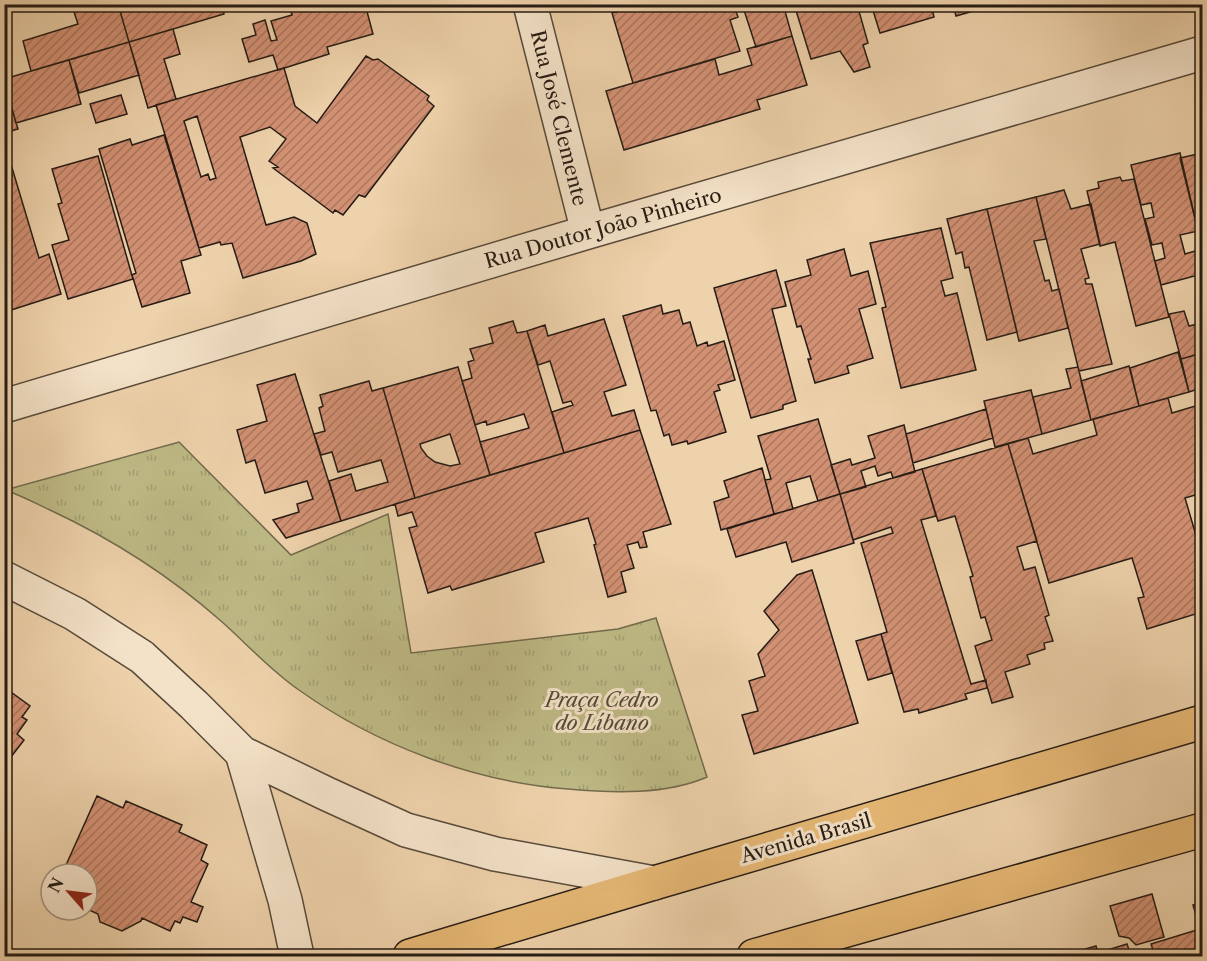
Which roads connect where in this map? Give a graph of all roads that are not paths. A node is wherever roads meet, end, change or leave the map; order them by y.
1 (530, 4) edge
2 (1203, 53) edge
3 (588, 232) junction
4 (4, 406) edge
5 (4, 578) edge
6 (1203, 722) edge
7 (242, 753) junction
8 (1203, 830) edge
9 (654, 883) junction
10 (297, 957) edge
11 (410, 957) edge
12 (754, 957) edge

1 - 3 street, Rua José Clemente
2 - 3 street, Rua Doutor João Pinheiro
3 - 4 street, Rua Doutor João Pinheiro
5 - 7 street
6 - 9 main road, Avenida Brasil
7 - 9 street
7 - 10 street
8 - 12 main road
9 - 11 main road, Avenida Brasil

